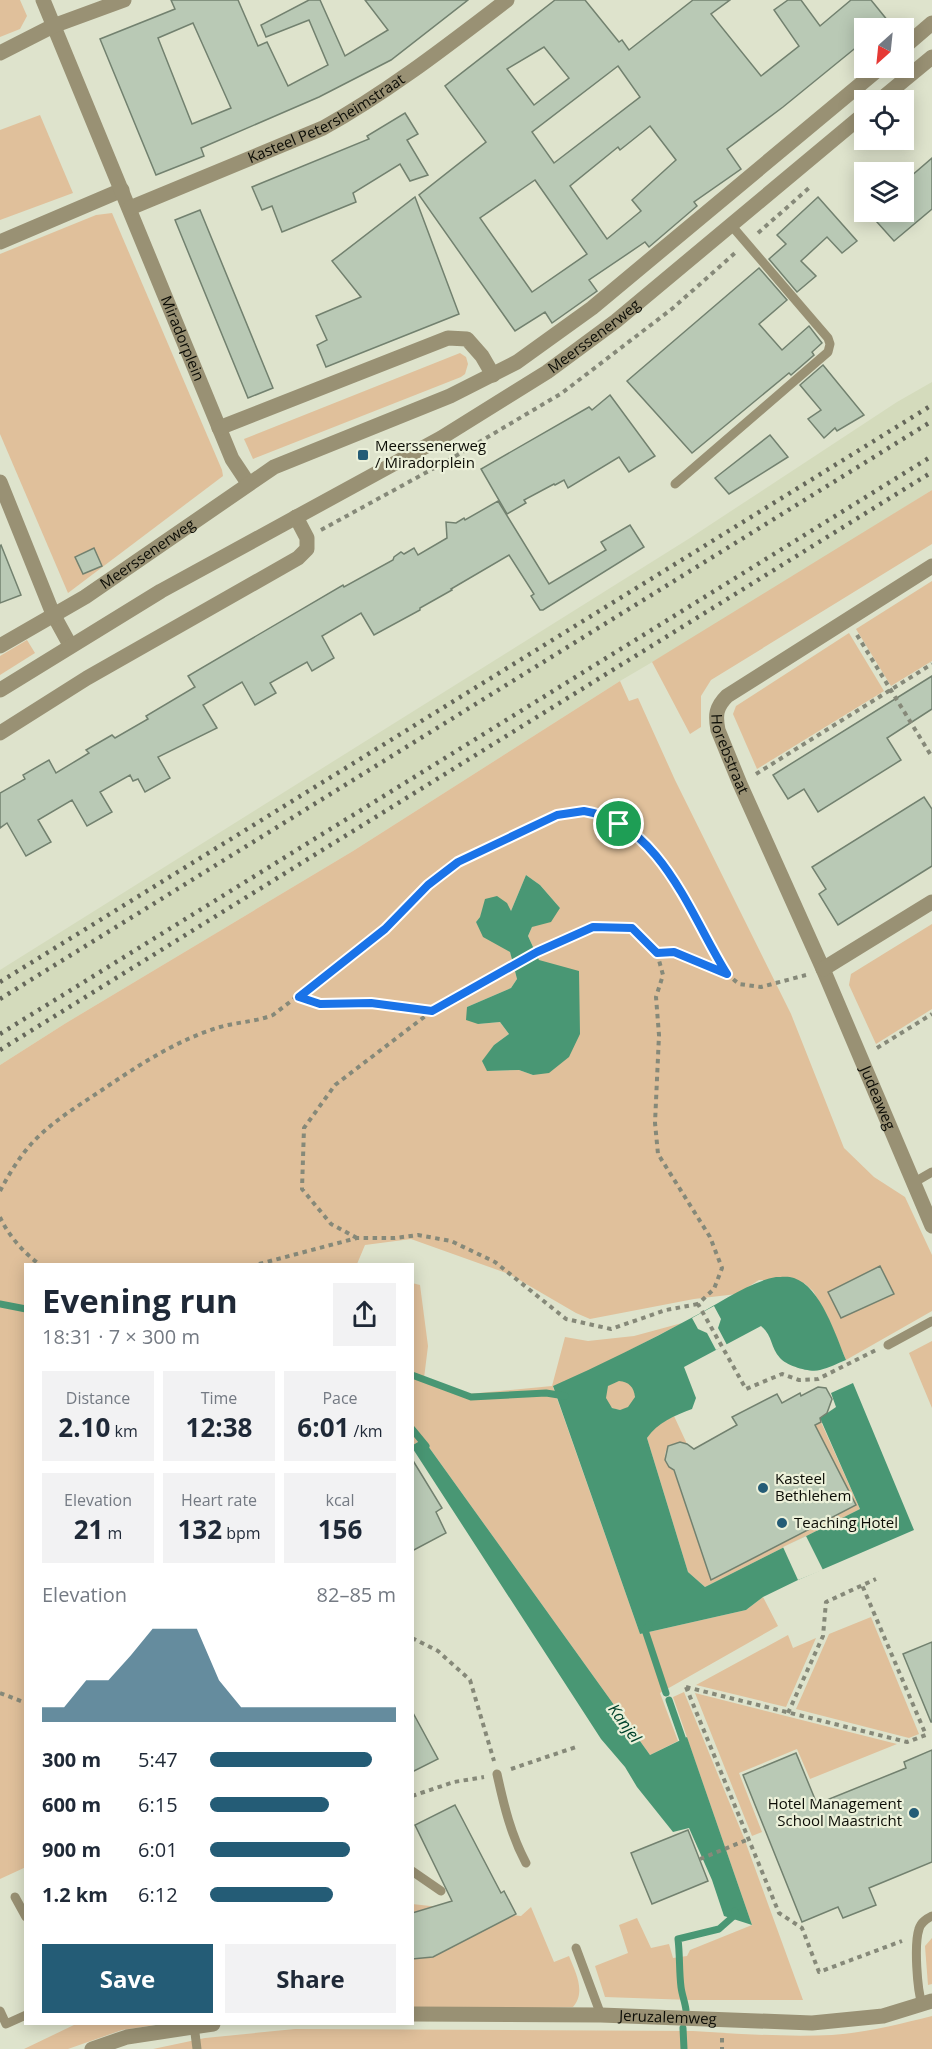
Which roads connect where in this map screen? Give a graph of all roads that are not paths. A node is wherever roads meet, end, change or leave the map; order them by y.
1 (43, 0) edge
2 (124, 0) edge
3 (507, 0) edge
4 (932, 23) edge
5 (53, 26) junction
6 (914, 39) edge
7 (0, 53) edge
8 (932, 57) edge
9 (868, 78) edge
10 (892, 90) edge
11 (854, 122) edge
12 (122, 190) junction
13 (130, 208) junction
14 (731, 225) junction
15 (0, 242) edge
16 (493, 375) junction
17 (219, 428) junction
18 (0, 482) edge
19 (248, 483) junction
20 (675, 484) dead end
21 (296, 517) junction
22 (932, 566) edge
23 (53, 614) junction
24 (70, 645) junction
25 (0, 646) edge
26 (0, 690) edge
27 (0, 734) edge
28 (932, 902) edge
29 (823, 969) junction
30 (932, 1172) edge
31 (913, 1184) junction
32 (932, 1226) edge
33 (932, 1322) edge
34 (888, 1345) road end
35 (497, 1774) road end
36 (526, 1863) dead end
37 (414, 1872) edge
38 (441, 1891) dead end
39 (15, 1897) dead end
40 (24, 1913) edge
41 (932, 1916) edge
42 (576, 1948) dead end
43 (927, 2003) edge
44 (0, 2011) edge
45 (414, 2014) edge
46 (602, 2015) junction
47 (24, 2016) edge
48 (194, 2025) edge
49 (92, 2049) edge
50 (196, 2049) edge

1 - 5 street, Miradorplein
2 - 5 street
3 - 13 street, Kasteel Petersheimstraat
4 - 6 street
5 - 7 street
5 - 12 street, Miradorplein
8 - 10 street
9 - 16 street, Meerssenerweg
11 - 14 street, Meerssenerweg
12 - 13 street, Miradorplein
12 - 15 street
13 - 17 street, Miradorplein
14 - 20 lane
14 - 21 street, Meerssenerweg
16 - 17 street
16 - 19 street, Meerssenerweg
17 - 19 street, Miradorplein
18 - 23 street
19 - 23 street, Meerssenerweg
21 - 24 street, Meerssenerweg
21 - 27 street
22 - 29 street, Horebstraat
23 - 24 street
23 - 25 street, Meerssenerweg
24 - 26 street, Meerssenerweg
28 - 29 street
29 - 31 street, Judeaweg
30 - 31 lane
31 - 32 street, Judeaweg
33 - 34 lane
35 - 36 lane
37 - 38 lane
39 - 40 lane
41 - 43 lane, Jeruzalemweg
42 - 46 lane
43 - 46 street, Jeruzalemweg
44 - 47 lane
45 - 46 street, Jeruzalemweg
48 - 49 street
48 - 50 lane

